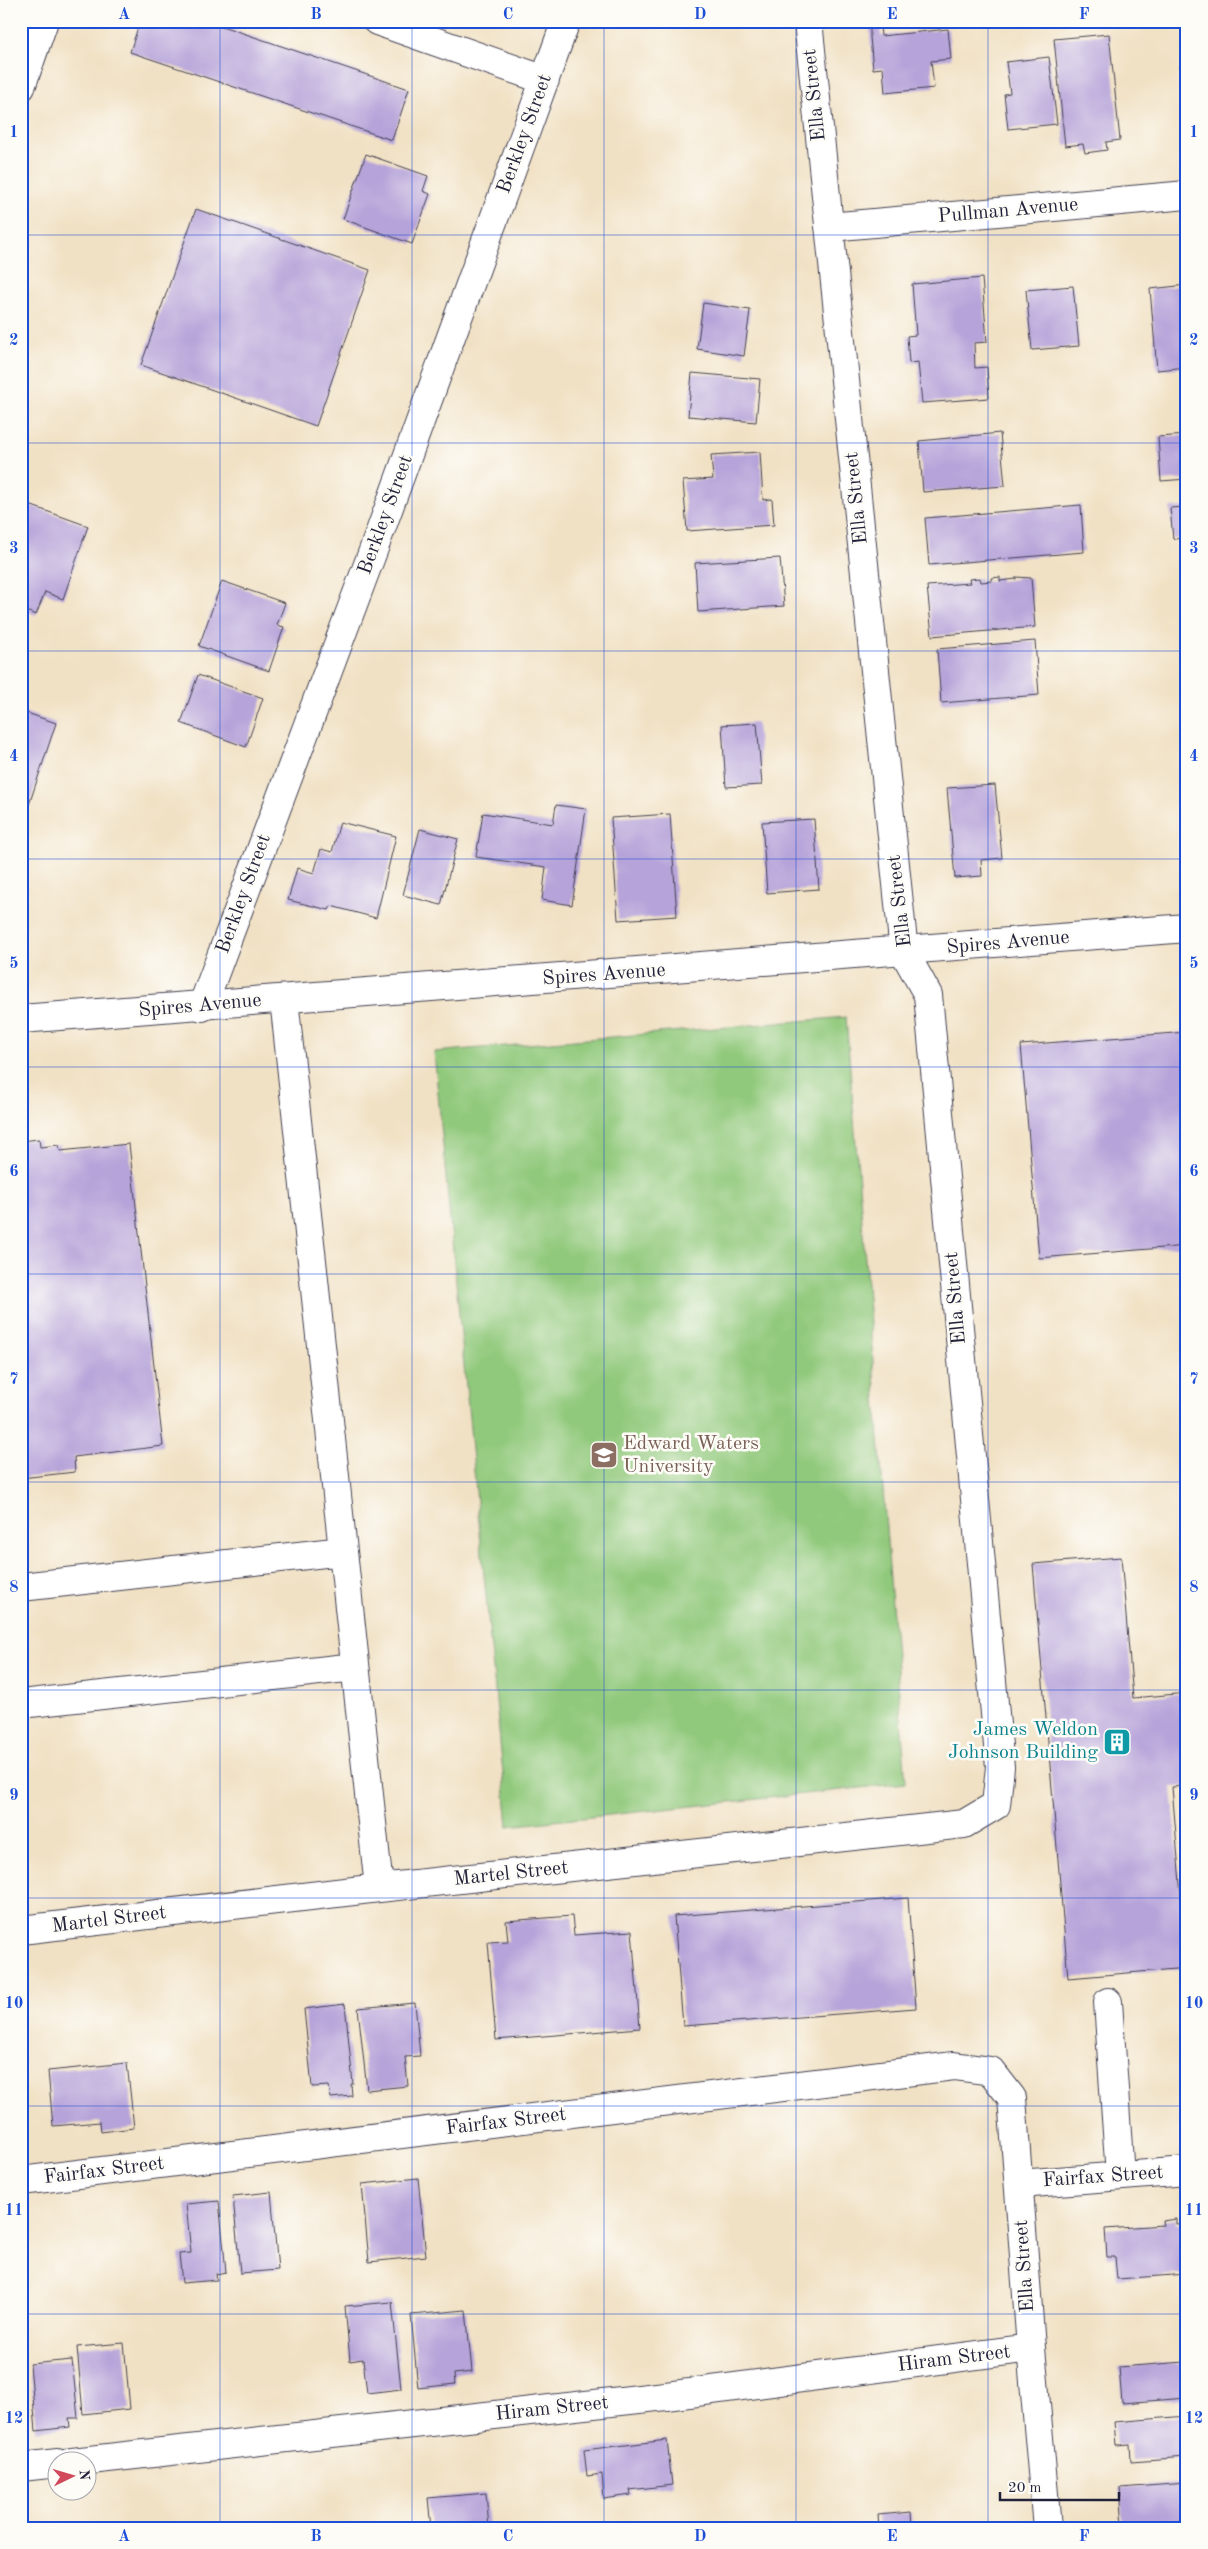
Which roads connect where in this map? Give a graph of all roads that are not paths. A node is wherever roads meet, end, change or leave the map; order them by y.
1 (44, 21) edge
2 (376, 21) edge
3 (566, 21) edge
4 (808, 21) edge
5 (545, 80) junction
6 (21, 87) edge
7 (1187, 195) edge
8 (829, 226) junction
9 (1187, 928) edge
10 (904, 952) junction
11 (284, 999) junction
12 (202, 1006) junction
13 (21, 1019) edge
14 (343, 1551) junction
15 (21, 1587) edge
16 (355, 1667) junction
17 (21, 1704) edge
18 (996, 1805) joint
19 (379, 1888) junction
20 (21, 1930) edge
21 (1108, 2002) dead end
22 (991, 2071) joint
23 (1187, 2171) edge
24 (1120, 2176) junction
25 (21, 2182) edge
26 (1019, 2184) junction
27 (1031, 2348) junction
28 (98, 2459) edge
29 (48, 2464) edge
30 (21, 2467) edge
31 (1047, 2528) edge

1 - 6 street
2 - 5 street
3 - 5 street, Berkley Street
4 - 8 street, Ella Street
5 - 12 street, Berkley Street
7 - 8 street, Pullman Avenue
8 - 10 street, Ella Street
9 - 10 street, Spires Avenue
10 - 11 street, Spires Avenue
10 - 18 street, Ella Street
11 - 12 street, Spires Avenue
11 - 14 street
12 - 13 street, Spires Avenue
14 - 15 street
14 - 16 street
16 - 17 street
16 - 19 street
18 - 19 street, Martel Street
19 - 20 street, Martel Street
21 - 24 street
22 - 25 street, Fairfax Street
22 - 26 street, Ella Street
23 - 24 street, Fairfax Street
24 - 26 street, Fairfax Street
26 - 27 street, Ella Street
27 - 28 street, Hiram Street
27 - 31 street, Ella Street
29 - 30 street

